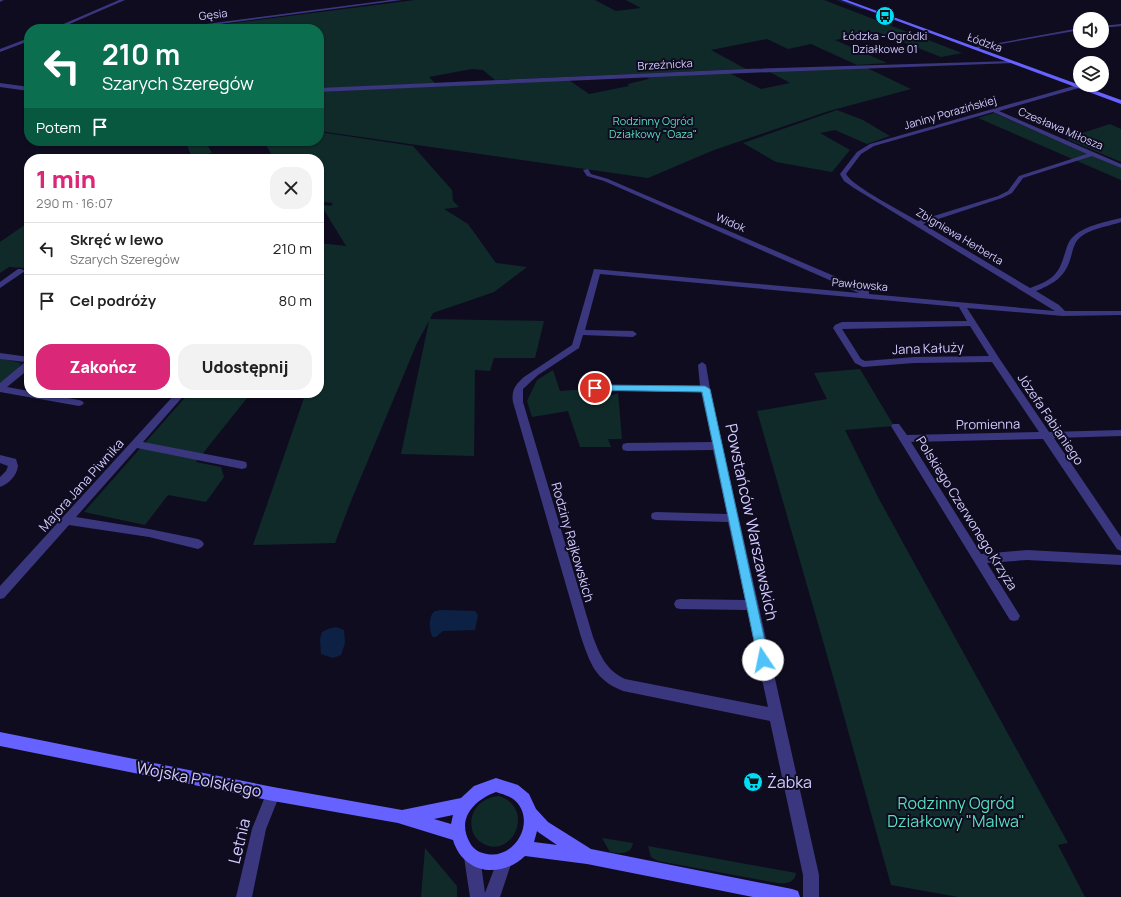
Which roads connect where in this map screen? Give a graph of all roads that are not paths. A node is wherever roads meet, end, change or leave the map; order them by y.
1 (123, 0) edge
2 (400, 0) edge
3 (843, 0) edge
4 (66, 24) edge
5 (210, 24) edge
6 (1121, 25) edge
7 (1109, 26) edge
8 (1073, 30) edge
9 (24, 41) edge
10 (24, 47) edge
11 (973, 48) junction
12 (6, 49) junction
13 (0, 51) edge
14 (1012, 62) junction
15 (0, 85) edge
16 (1073, 85) edge
17 (24, 88) edge
18 (1073, 88) edge
19 (324, 90) edge
20 (1092, 92) edge
21 (1121, 102) edge
22 (992, 110) junction
23 (1092, 154) junction
24 (1121, 166) edge
25 (586, 170) dead end
26 (844, 178) joint
27 (1121, 220) edge
28 (917, 224) junction
29 (21, 271) dead end
30 (597, 271) joint
31 (0, 286) edge
32 (1030, 291) junction
33 (868, 295) junction
34 (961, 304) junction
35 (1121, 313) edge
36 (1063, 314) junction
37 (971, 323) junction
38 (580, 332) junction
39 (633, 334) dead end
40 (0, 356) edge
41 (24, 359) edge
42 (995, 359) junction
43 (702, 365) dead end
44 (24, 368) edge
45 (0, 388) edge
46 (595, 388) dead end
47 (705, 389) junction
48 (24, 393) edge
49 (53, 398) edge
50 (177, 398) edge
51 (79, 403) dead end
52 (896, 426) dead end
53 (1121, 433) edge
54 (1046, 435) junction
55 (904, 439) junction
56 (136, 444) junction
57 (718, 446) junction
58 (627, 447) dead end
59 (0, 459) edge
60 (242, 465) dead end
61 (0, 483) edge
62 (656, 516) dead end
63 (733, 518) junction
64 (68, 520) junction
65 (198, 544) dead end
66 (1121, 546) edge
67 (978, 559) junction
68 (1121, 560) edge
69 (0, 594) edge
70 (680, 604) dead end
71 (752, 605) junction
72 (1014, 616) dead end
73 (775, 715) junction
74 (0, 739) edge
75 (273, 794) junction
76 (464, 805) junction
77 (531, 814) junction
78 (398, 816) junction
79 (458, 834) junction
80 (522, 848) junction
81 (587, 856) junction
82 (472, 857) junction
83 (504, 861) junction
84 (244, 897) edge
85 (478, 897) edge
86 (492, 897) edge
87 (792, 897) edge
88 (811, 897) edge

1 - 4 street
2 - 5 street, Gęsia
3 - 11 main road, Łódzka
6 - 7 street
8 - 11 street
9 - 12 street
10 - 12 street
11 - 14 main road, Łódzka
12 - 13 street
14 - 16 main road, Łódzka
14 - 19 street, Brzeźnicka
15 - 17 street
18 - 22 street, Janiny Porazińskiej
20 - 21 main road, Łódzka
22 - 23 street, Czesława Miłosza
22 - 26 street, Janiny Porazińskiej
23 - 24 street, Czesława Miłosza
23 - 28 street
25 - 33 street, Widok
26 - 28 street, Zbigniewa Herberta
27 - 32 street
28 - 32 street, Zbigniewa Herberta
29 - 31 street
30 - 33 street, Pawłowska
30 - 38 street, Rodziny Rajkowskich
32 - 36 street, Zbigniewa Herberta
33 - 34 street, Pawłowska
34 - 36 street, Pawłowska
34 - 37 street, Józefa Fabianiego
35 - 36 street, Pawłowska
37 - 42 street, Józefa Fabianiego
37 - 42 street, Jana Kałuży
38 - 39 street
38 - 73 street, Rodziny Rajkowskich
40 - 41 street
42 - 54 street, Józefa Fabianiego
43 - 47 street, Powstańców Warszawskich
44 - 45 street
45 - 48 street
46 - 47 street
47 - 57 street, Powstańców Warszawskich
49 - 51 street
50 - 56 street, Majora Jana Piwnika
52 - 55 street, Polskiego Czerwonego Krzyża
53 - 54 street, Promienna
54 - 55 street, Promienna
54 - 66 street, Józefa Fabianiego
55 - 67 street, Polskiego Czerwonego Krzyża
56 - 60 street
56 - 64 street, Majora Jana Piwnika
57 - 58 street
57 - 63 street, Powstańców Warszawskich
59 - 61 street
62 - 63 street
63 - 71 street, Powstańców Warszawskich
64 - 65 street
64 - 69 street, Majora Jana Piwnika
67 - 68 street
67 - 72 street, Polskiego Czerwonego Krzyża
70 - 71 street
71 - 73 street, Powstańców Warszawskich
73 - 88 street, Powstańców Warszawskich
74 - 75 main road, Wojska Polskiego
75 - 78 main road, Wojska Polskiego
75 - 84 street, Letnia
76 - 77 main road
76 - 78 main road, Wojska Polskiego
76 - 79 main road
77 - 80 main road
77 - 81 main road
78 - 79 main road, Wojska Polskiego
79 - 82 main road
80 - 81 main road
80 - 83 main road
81 - 87 main road
82 - 83 main road
82 - 85 street
83 - 86 street

